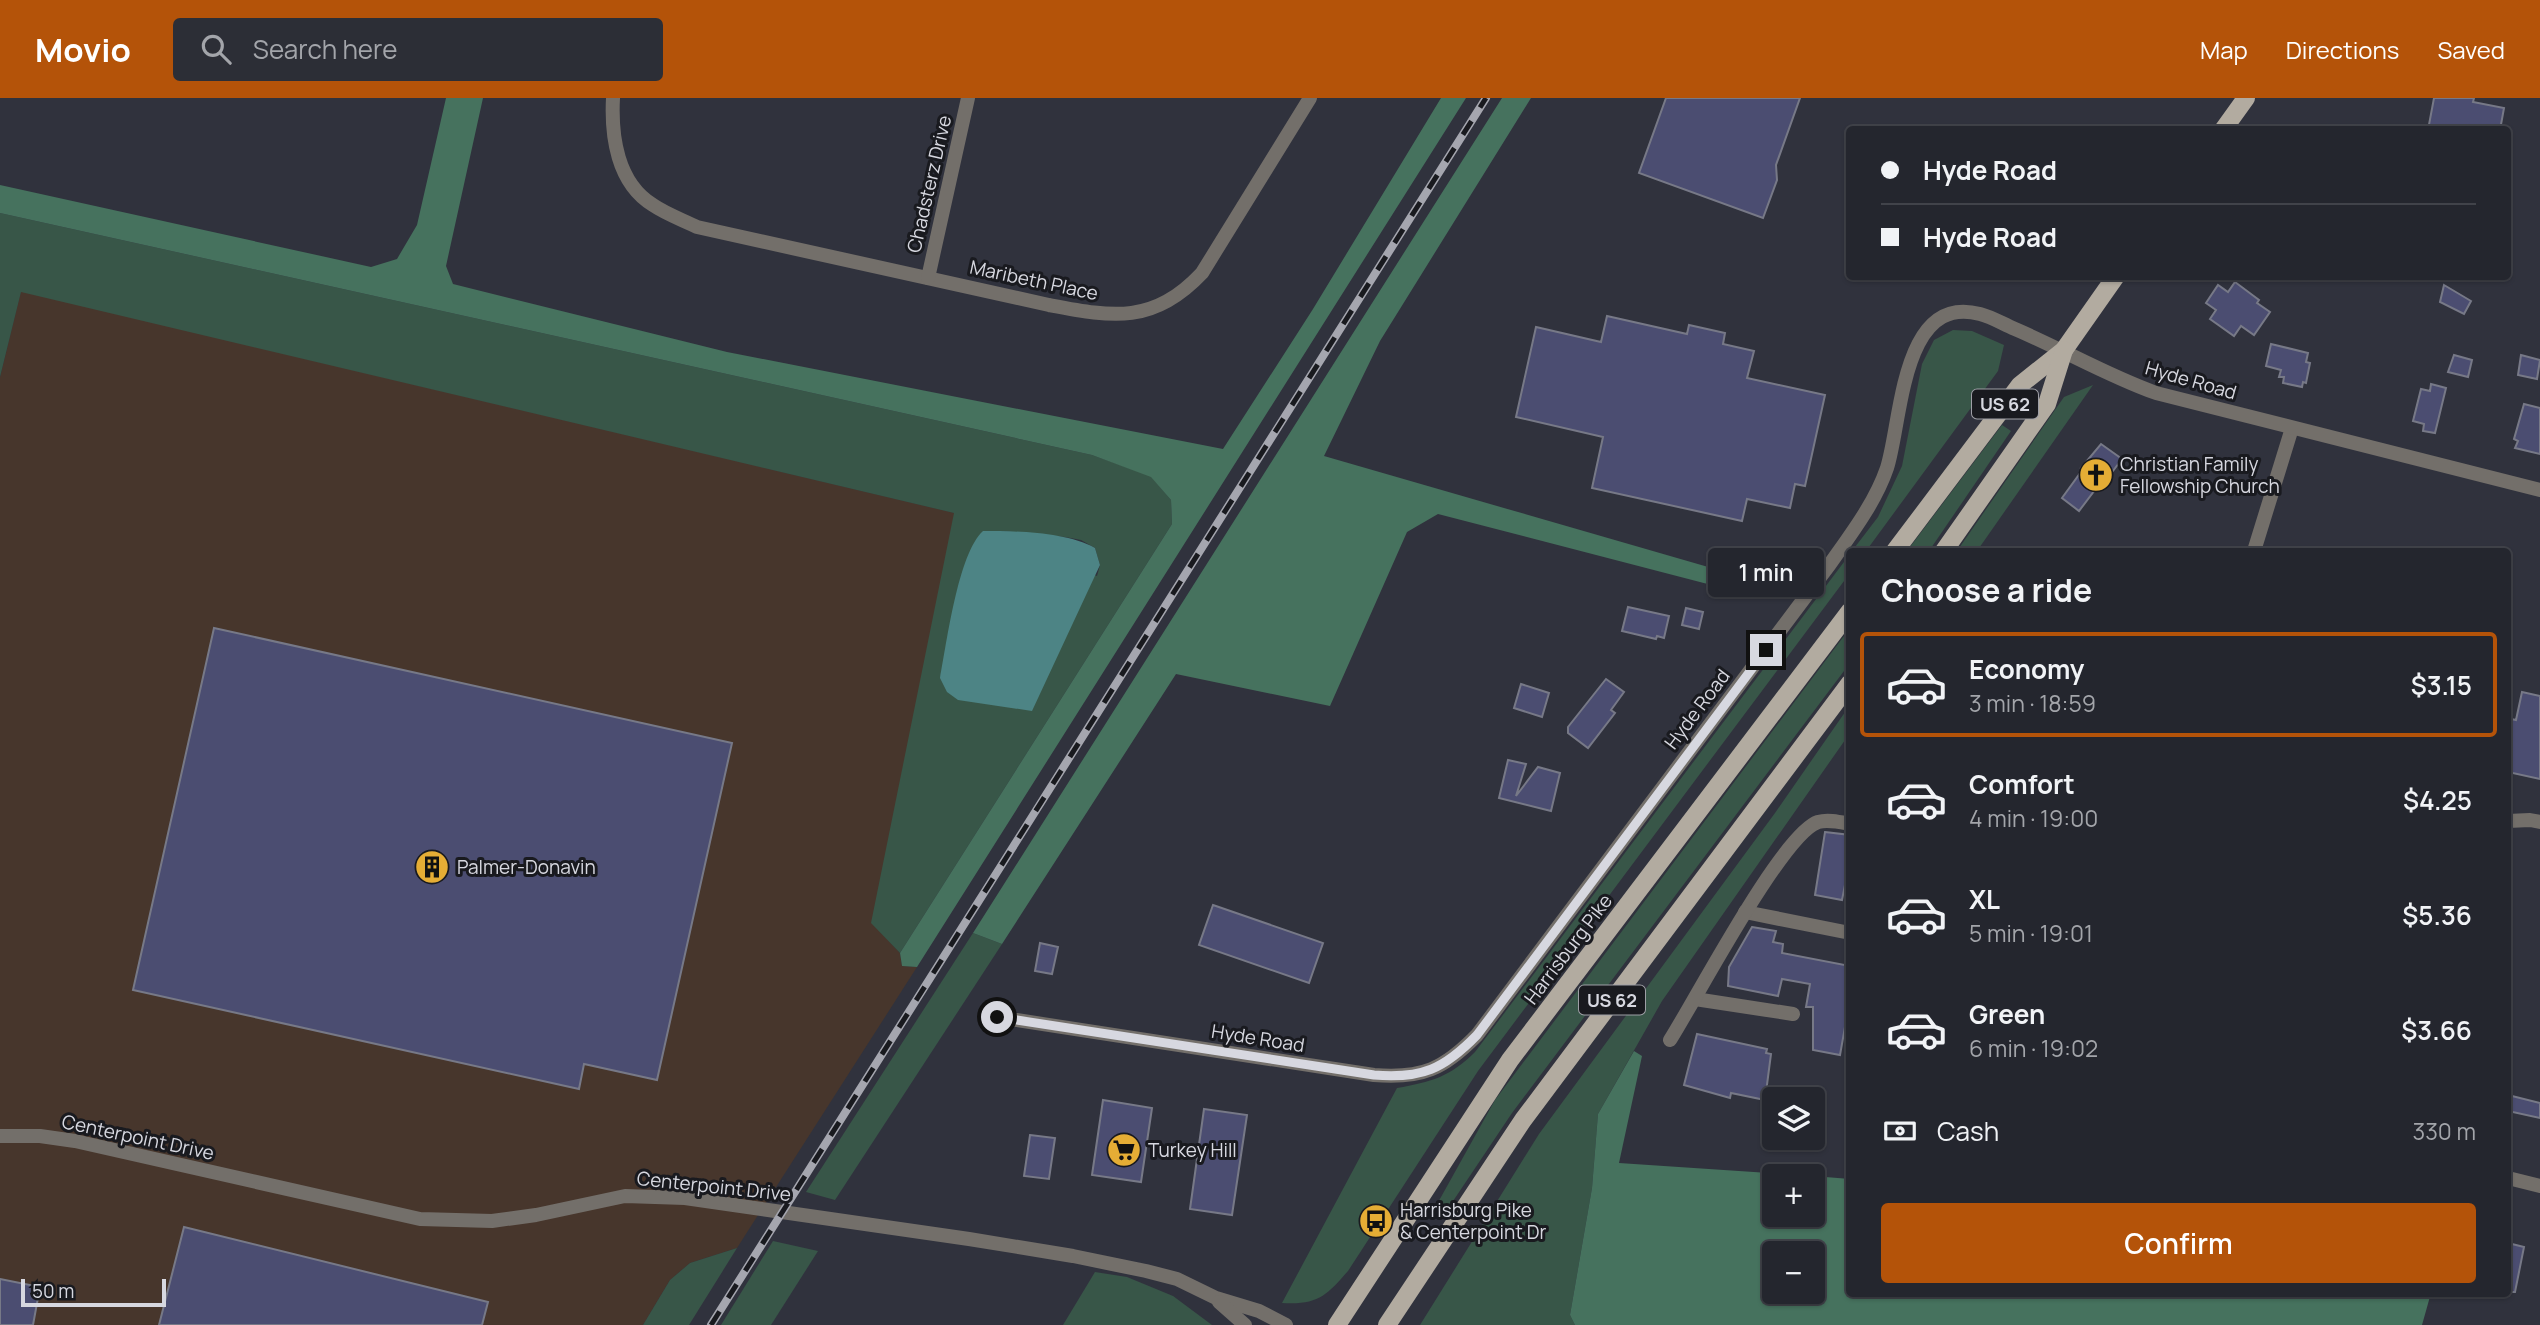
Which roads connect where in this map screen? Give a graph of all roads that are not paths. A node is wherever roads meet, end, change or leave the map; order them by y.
1 (613, 98) edge
2 (968, 98) edge
3 (1310, 98) edge
4 (2246, 98) edge
5 (2226, 126) edge
6 (928, 278) junction
7 (2113, 280) edge
8 (2063, 349) junction
9 (2292, 428) junction
10 (2540, 489) edge
11 (1897, 548) edge
12 (1946, 548) edge
13 (2255, 548) edge
14 (1846, 616) edge
15 (1846, 688) edge
16 (2511, 821) edge
17 (2540, 822) edge
18 (1846, 823) edge
19 (1745, 912) junction
20 (1846, 932) edge
21 (1695, 999) junction
22 (1793, 1014) dead end
23 (997, 1017) dead end
24 (1670, 1040) dead end
25 (0, 1136) edge
26 (2511, 1179) edge
27 (2540, 1186) edge
28 (1216, 1298) junction
29 (1245, 1325) edge
30 (1286, 1325) edge
31 (1337, 1325) edge
32 (1387, 1325) edge

1 - 6 street, Maribeth Place
2 - 6 street, Chadsterz Drive
3 - 6 street, Maribeth Place
4 - 5 main road
7 - 8 main road, US 62
8 - 9 street, Hyde Road
8 - 11 main road, US 62
8 - 12 main road, US 62
8 - 23 street, Hyde Road
9 - 10 street, Hyde Road
9 - 13 street
14 - 31 main road, Harrisburg Pike / US 62
15 - 32 main road, US 62
16 - 17 street
18 - 19 street
19 - 20 street
19 - 21 street
21 - 22 street
21 - 24 street
25 - 28 street, Centerpoint Drive
26 - 27 street
28 - 29 street, Centerpoint Drive
28 - 30 street, Centerpoint Drive

